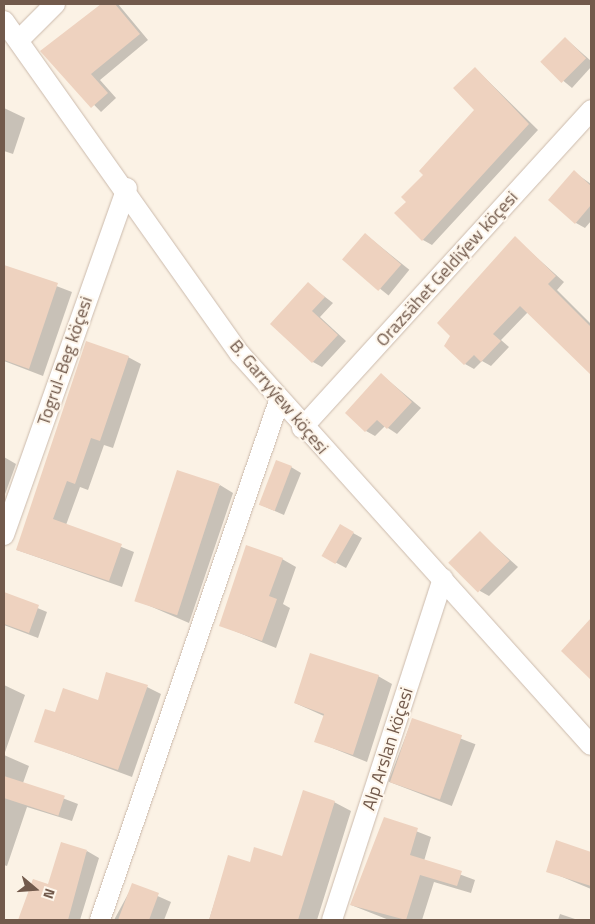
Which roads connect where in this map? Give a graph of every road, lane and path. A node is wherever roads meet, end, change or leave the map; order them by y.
1 (55, 4) edge
2 (4, 21) edge
3 (19, 40) junction
4 (591, 110) edge
5 (126, 188) junction
6 (279, 401) junction
7 (302, 428) junction
8 (4, 535) edge
9 (443, 578) junction
10 (591, 745) edge
11 (100, 920) edge
12 (332, 920) edge

1 - 3 street
2 - 3 street, B. Garryýew köçesi
3 - 5 street, B. Garryýew köçesi
4 - 7 street, Orazsähet Geldiýew köçesi
5 - 6 street, B. Garryýew köçesi
5 - 8 street, Togrul-Beg köçesi
6 - 7 street, B. Garryýew köçesi
6 - 11 street
7 - 9 street, B. Garryýew köçesi
9 - 10 street, B. Garryýew köçesi
9 - 12 street, Alp Arslan köçesi

